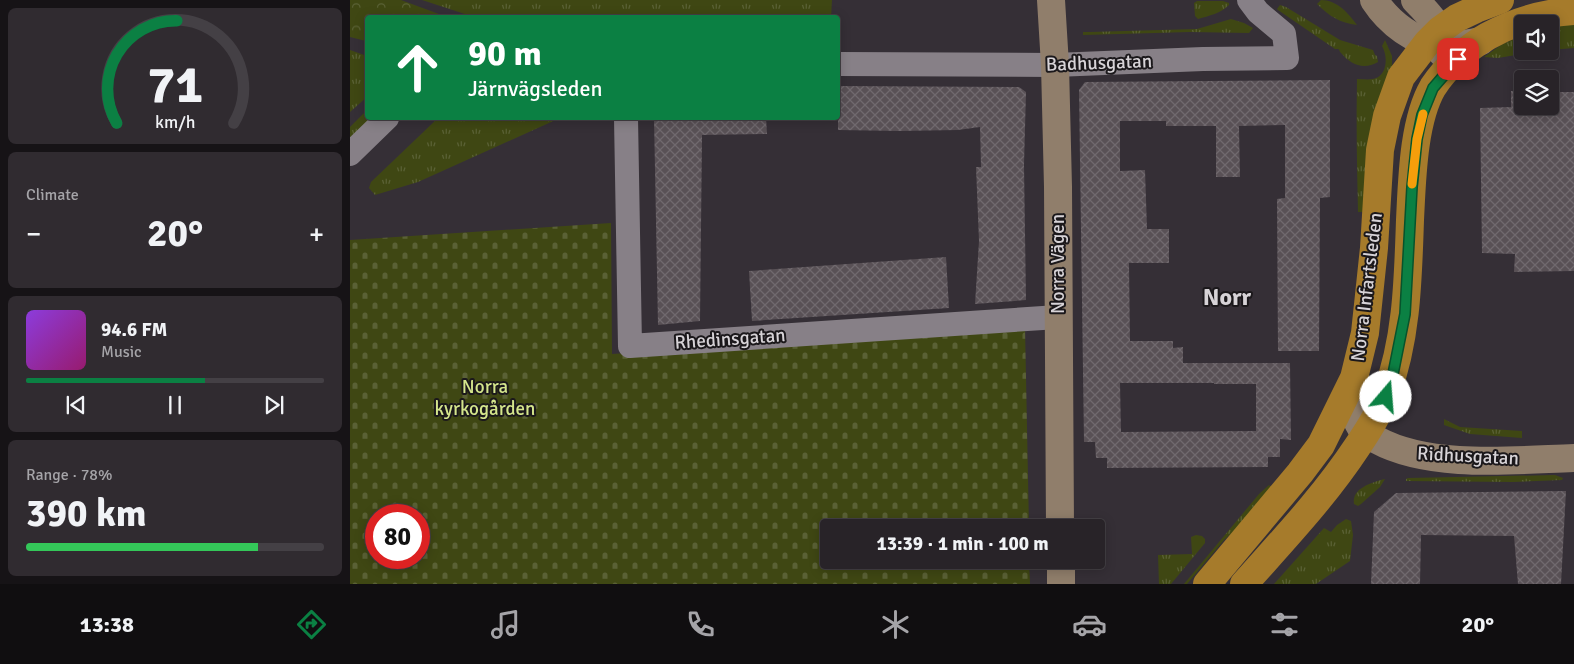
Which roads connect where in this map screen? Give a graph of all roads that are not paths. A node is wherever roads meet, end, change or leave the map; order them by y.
1 (1051, 0) edge
2 (1249, 0) edge
3 (1374, 0) edge
4 (1415, 0) edge
5 (1500, 0) edge
6 (1574, 11) edge
7 (1437, 40) junction
8 (1481, 41) junction
9 (840, 64) edge
10 (1055, 65) junction
11 (1433, 88) junction
12 (385, 120) edge
13 (626, 120) edge
14 (350, 154) edge
15 (1058, 317) junction
16 (1350, 389) junction
17 (1366, 434) junction
18 (1321, 444) junction
19 (1574, 458) edge
20 (1060, 519) edge
21 (1060, 569) edge
22 (1061, 584) edge
23 (1207, 584) edge
24 (1244, 584) edge

1 - 10 street, Norra Vägen
2 - 10 street, Badhusgatan
3 - 7 street
4 - 7 street
5 - 7 highway, Norra Infartsleden
6 - 8 highway, Norra Infartsleden
7 - 8 street
7 - 11 street
7 - 16 highway, Norra Infartsleden
8 - 11 highway, Norra Infartsleden
9 - 10 street, Badhusgatan
10 - 15 street, Norra Vägen
11 - 17 highway, Norra Infartsleden
12 - 14 street
13 - 15 street, Rhedinsgatan
15 - 20 street, Norra Vägen
16 - 17 street
16 - 18 highway, Norra Infartsleden
17 - 18 street
17 - 19 street, Ridhusgatan
17 - 24 highway, Norra Infartsleden
18 - 23 highway, Norra Infartsleden
21 - 22 street

